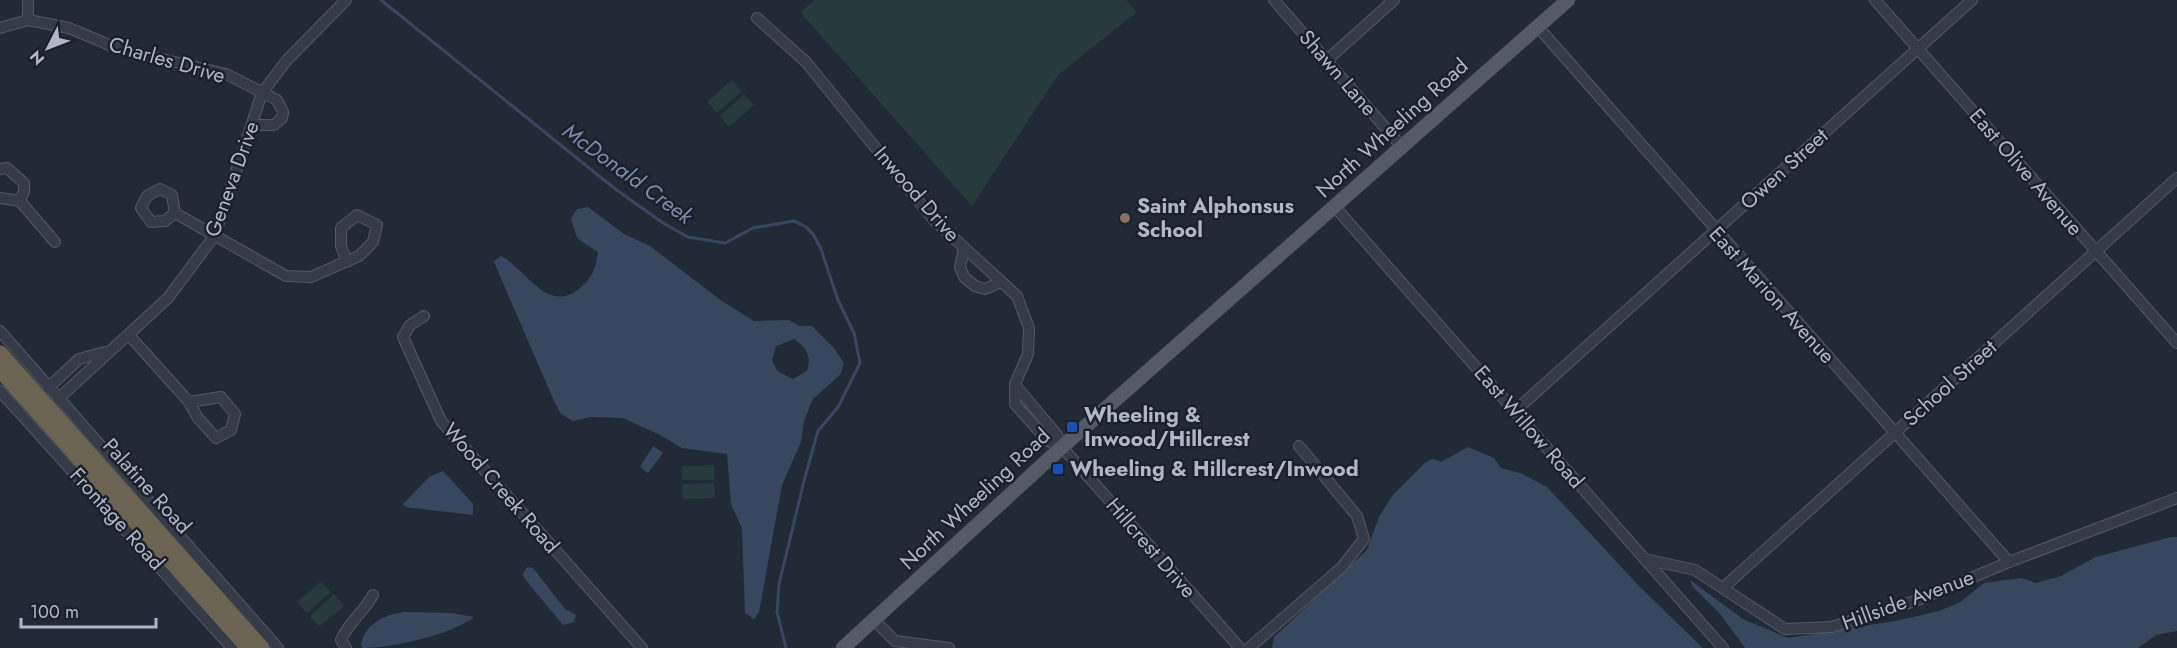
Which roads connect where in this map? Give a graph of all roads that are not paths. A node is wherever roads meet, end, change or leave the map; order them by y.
1 (28, 0) edge
2 (346, 0) edge
3 (1274, 0) edge
4 (1394, 0) edge
5 (1568, 0) edge
6 (1875, 0) edge
7 (1972, 0) edge
8 (757, 18) dead end
9 (28, 20) junction
10 (1538, 27) junction
11 (0, 28) edge
12 (1918, 49) junction
13 (1327, 60) junction
14 (262, 93) junction
15 (253, 125) junction
16 (1402, 147) junction
17 (0, 169) edge
18 (2177, 178) edge
19 (4, 200) edge
20 (20, 201) junction
21 (1335, 207) junction
22 (175, 213) dead end
23 (1715, 231) junction
24 (215, 235) junction
25 (55, 242) dead end
26 (964, 248) junction
27 (2096, 251) junction
28 (347, 262) junction
29 (1001, 282) junction
30 (424, 316) dead end
31 (0, 331) edge
32 (129, 335) junction
33 (2177, 343) edge
34 (109, 351) junction
35 (0, 353) edge
36 (0, 370) edge
37 (48, 388) junction
38 (0, 391) edge
39 (58, 399) junction
40 (189, 402) junction
41 (1516, 410) junction
42 (1895, 432) junction
43 (1299, 446) dead end
44 (1062, 447) junction
45 (2177, 498) edge
46 (1645, 559) junction
47 (2009, 562) junction
48 (1723, 588) junction
49 (373, 595) dead end
50 (874, 620) junction
51 (232, 648) edge
52 (248, 648) edge
53 (262, 648) edge
54 (278, 648) edge
55 (346, 648) edge
56 (642, 648) edge
57 (843, 648) edge
58 (949, 648) edge
59 (1240, 648) edge
60 (1249, 648) edge
61 (1723, 648) edge

1 - 9 street
2 - 14 street, Geneva Drive
3 - 13 street, Shawn Lane
4 - 13 street
5 - 10 main road, North Wheeling Road
6 - 12 street, East Olive Avenue
7 - 12 street, Owen Street
8 - 26 street, Inwood Drive
9 - 11 street, Charles Drive
9 - 14 street, Charles Drive
10 - 16 main road, North Wheeling Road
10 - 23 street, East Marion Avenue
12 - 23 street, Owen Street
12 - 27 street, East Olive Avenue
13 - 16 street, Shawn Lane
14 - 15 street, Geneva Drive
14 - 15 street, Charles Drive
15 - 24 street, Geneva Drive
16 - 21 main road, North Wheeling Road
17 - 20 street
18 - 27 street, School Street
19 - 20 street
20 - 25 street
21 - 41 street, East Willow Road
21 - 44 main road, North Wheeling Road
22 - 24 street
23 - 41 street, Owen Street
23 - 42 street, East Marion Avenue
24 - 28 street
24 - 32 street, Geneva Drive
26 - 29 street, Inwood Drive
26 - 29 street
27 - 33 street, East Olive Avenue
27 - 42 street, School Street
28 - 28 street
29 - 44 street, Inwood Drive
30 - 56 street, Wood Creek Road
31 - 37 street, Frontage Road
32 - 34 street, Geneva Drive
32 - 40 street
34 - 37 street, Geneva Drive
34 - 39 street, Geneva Drive
35 - 53 highway, Palatine Road
36 - 52 highway, Palatine Road
37 - 39 street, Frontage Road
38 - 51 street, Frontage Road
39 - 54 street, Frontage Road
40 - 40 street
41 - 46 street, East Willow Road
42 - 47 street, East Marion Avenue
42 - 48 street, School Street
43 - 60 street
44 - 50 main road, North Wheeling Road
44 - 59 street, Hillcrest Drive
45 - 47 street, Hillside Avenue
46 - 48 street, Hillside Avenue
46 - 61 street, East Willow Road
47 - 48 street, Hillside Avenue
49 - 55 street
50 - 57 main road, North Wheeling Road
50 - 58 street

